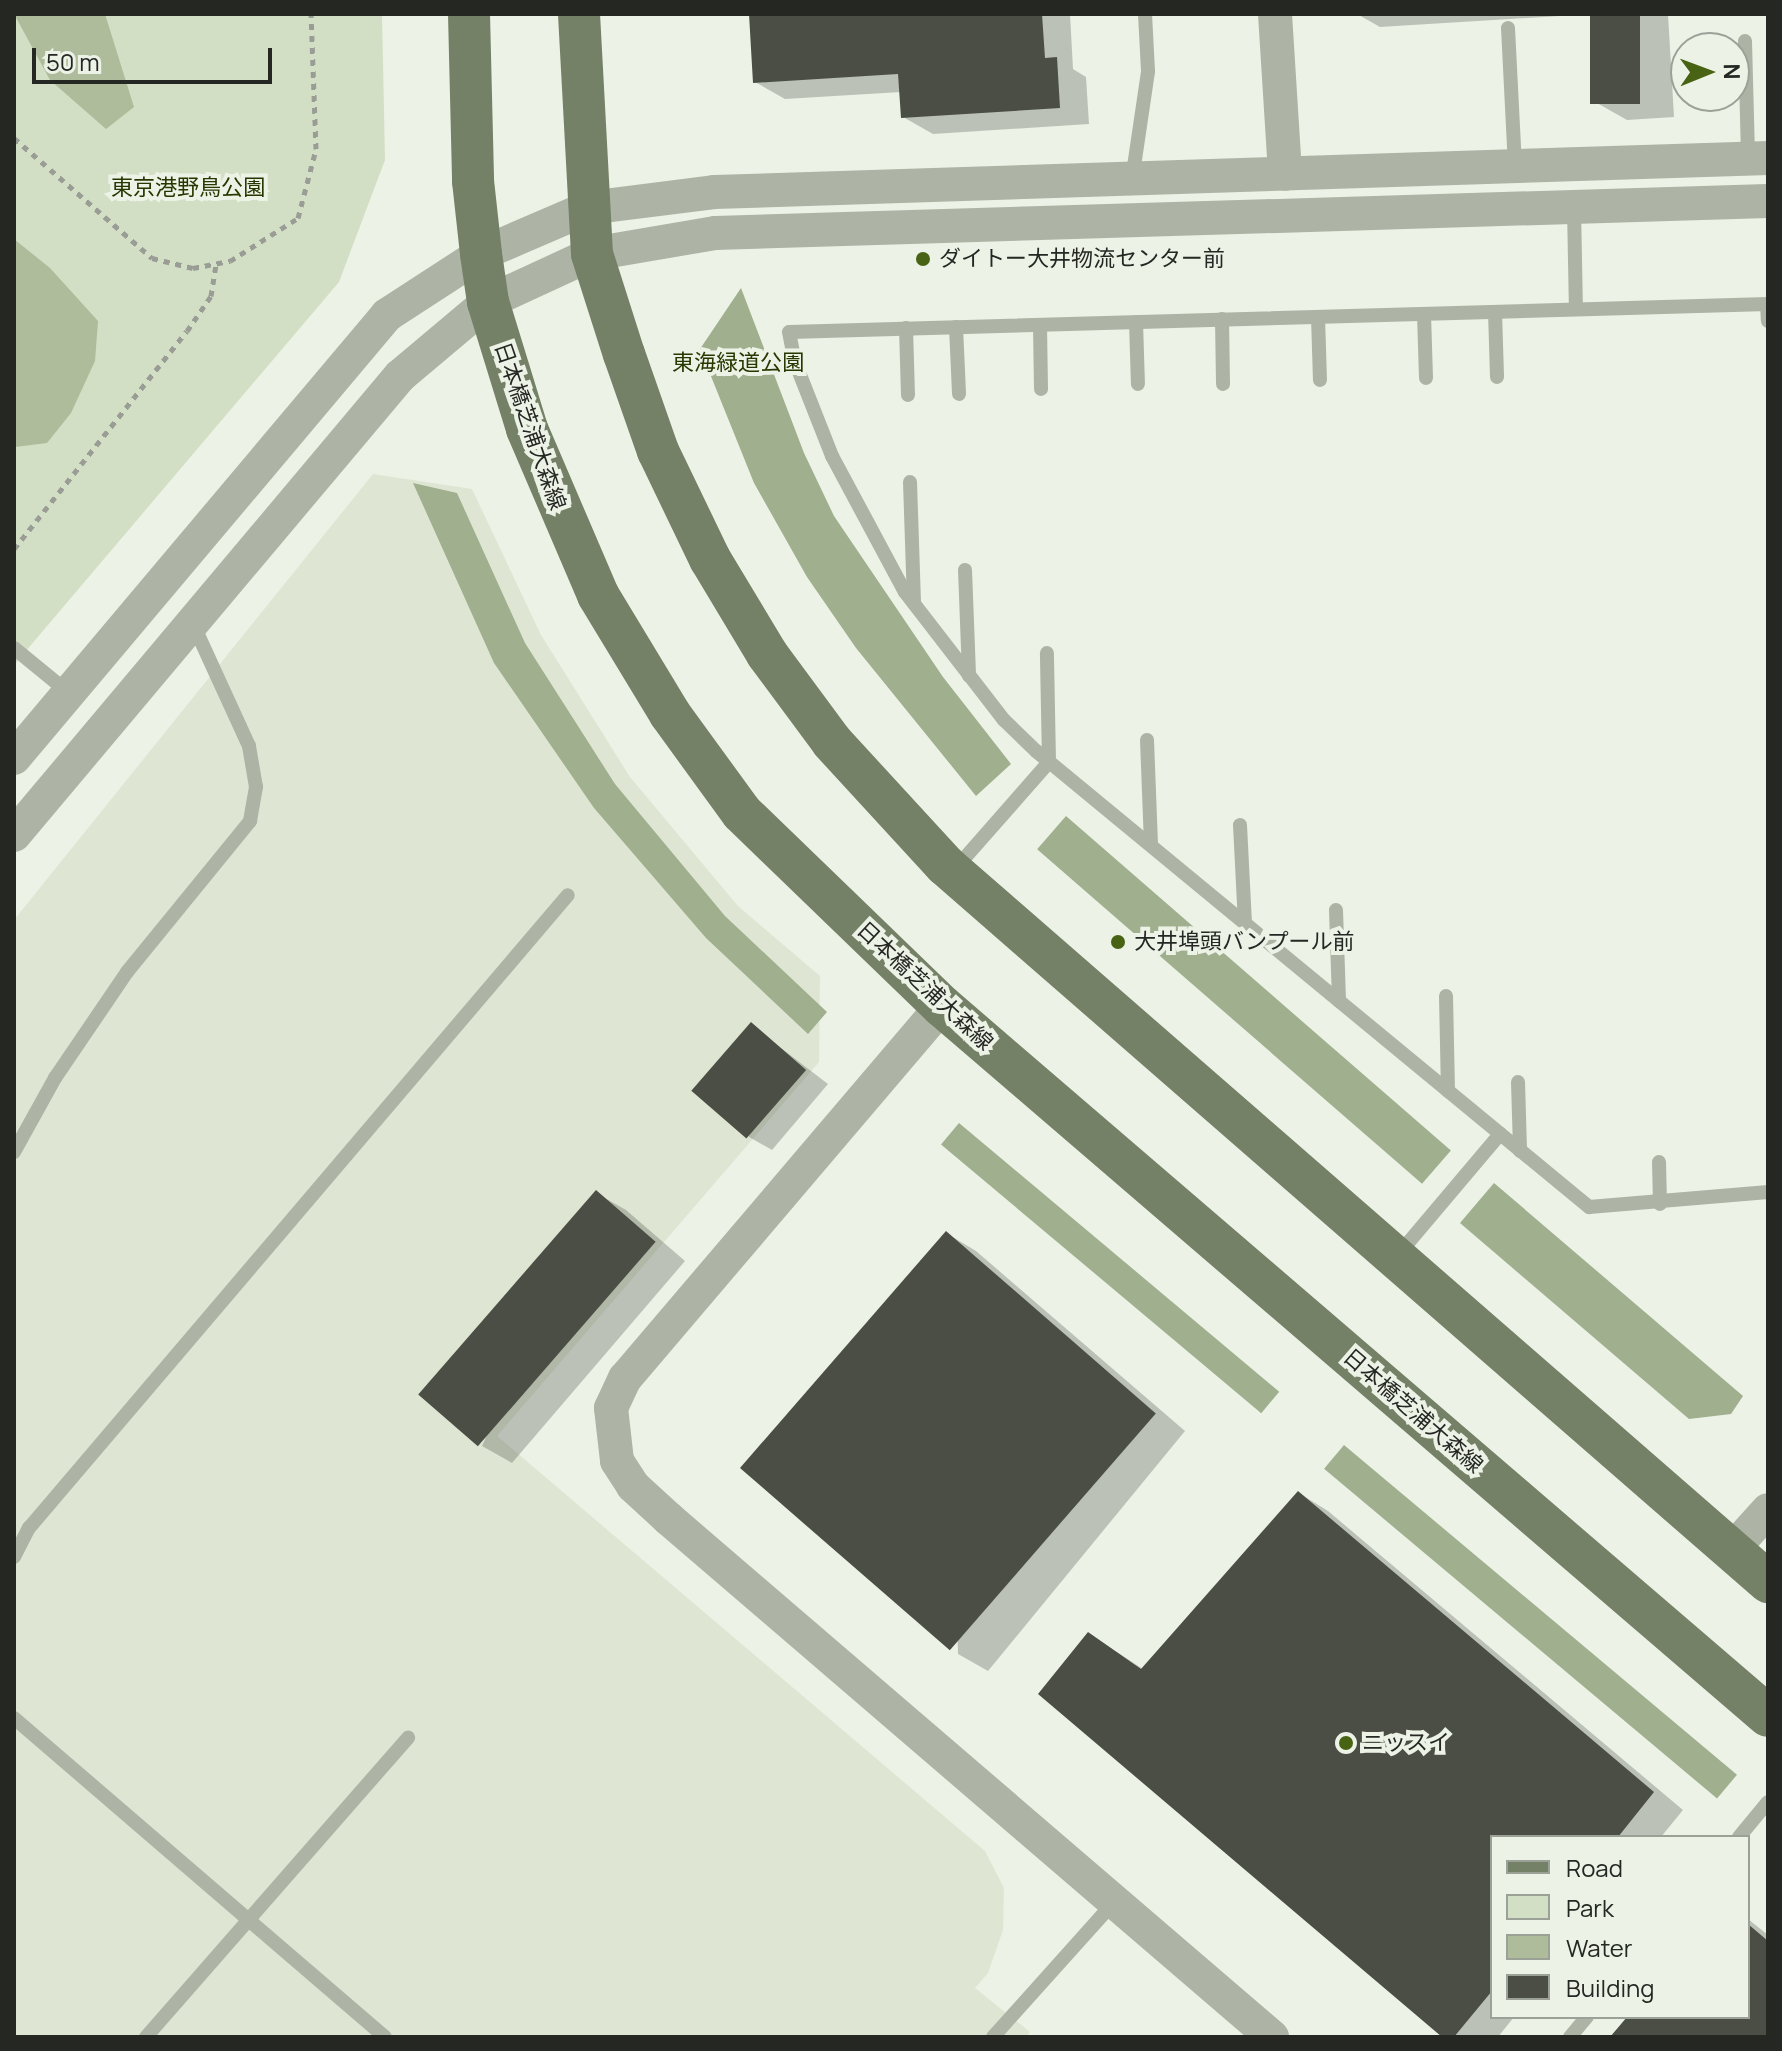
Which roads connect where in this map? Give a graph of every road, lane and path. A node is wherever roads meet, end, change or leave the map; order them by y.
1 (311, 14) edge
2 (448, 14) edge
3 (469, 14) edge
4 (579, 14) edge
5 (1145, 14) edge
6 (1275, 14) edge
7 (1508, 28) dead end
8 (1750, 86) edge
9 (469, 98) junction
10 (14, 138) edge
11 (1758, 158) edge
12 (1515, 167) junction
13 (1285, 174) junction
14 (1132, 181) junction
15 (1768, 201) edge
16 (588, 208) junction
17 (1574, 208) junction
18 (481, 254) junction
19 (592, 254) junction
20 (216, 264) junction
21 (488, 302) junction
22 (1768, 304) edge
23 (1576, 309) junction
24 (1495, 312) junction
25 (1424, 314) junction
26 (1318, 317) junction
27 (1222, 319) junction
28 (1768, 321) edge
29 (1136, 322) junction
30 (1040, 325) junction
31 (956, 327) junction
32 (906, 328) junction
33 (1497, 377) dead end
34 (1426, 378) dead end
35 (1320, 380) dead end
36 (1138, 384) dead end
37 (1223, 384) dead end
38 (1041, 389) dead end
39 (959, 394) dead end
40 (908, 395) dead end
41 (910, 482) dead end
42 (14, 549) edge
43 (965, 570) dead end
44 (914, 603) junction
45 (194, 626) junction
46 (14, 648) edge
47 (1047, 653) dead end
48 (969, 676) junction
49 (69, 693) junction
50 (1147, 740) dead end
51 (14, 758) edge
52 (1049, 762) junction
53 (1240, 825) dead end
54 (14, 835) edge
55 (1151, 845) junction
56 (953, 872) junction
57 (568, 895) dead end
58 (1336, 910) dead end
59 (1245, 923) junction
60 (1446, 996) dead end
61 (1339, 1001) junction
62 (942, 1006) junction
63 (1518, 1082) dead end
64 (1448, 1091) junction
65 (1500, 1134) junction
66 (1520, 1151) junction
67 (14, 1152) edge
68 (1659, 1162) dead end
69 (1768, 1192) edge
70 (1660, 1204) junction
71 (1395, 1258) junction
72 (1768, 1510) edge
73 (1731, 1551) junction
74 (14, 1557) edge
75 (1768, 1582) edge
76 (1768, 1716) edge
77 (14, 1718) edge
78 (408, 1738) dead end
79 (1768, 1802) edge
80 (1741, 1835) edge
81 (1114, 1901) junction
82 (248, 1919) junction
83 (1585, 2019) edge
84 (146, 2037) edge
85 (385, 2037) edge
86 (993, 2037) edge
87 (1272, 2037) edge
88 (1570, 2037) edge

1 - 20 path
2 - 9 main road
3 - 9 main road, 日本橋芝浦大森線
4 - 16 main road
5 - 14 lane
6 - 13 street
7 - 12 lane
8 - 11 lane
9 - 18 main road, 日本橋芝浦大森線
10 - 20 path
11 - 12 street
12 - 13 street
13 - 14 street
14 - 16 street
15 - 17 street
16 - 18 street
16 - 19 main road
17 - 19 street
17 - 23 lane
18 - 21 main road, 日本橋芝浦大森線
18 - 49 street
19 - 21 street
19 - 56 main road
20 - 42 path
21 - 45 street
21 - 62 main road, 日本橋芝浦大森線
22 - 23 lane
22 - 28 lane
23 - 24 lane
24 - 25 lane
24 - 33 lane
25 - 26 lane
25 - 34 lane
26 - 27 lane
26 - 35 lane
27 - 29 lane
27 - 37 lane
29 - 30 lane
29 - 36 lane
30 - 31 lane
30 - 38 lane
31 - 32 lane
31 - 39 lane
32 - 40 lane
32 - 44 lane
41 - 44 lane
43 - 48 lane
44 - 48 lane
45 - 54 street
45 - 67 lane
46 - 49 lane
47 - 52 lane
48 - 52 lane
49 - 51 street
50 - 55 lane
52 - 55 lane
52 - 56 lane
53 - 59 lane
55 - 59 lane
56 - 71 main road
57 - 74 lane
58 - 61 lane
59 - 61 lane
60 - 64 lane
61 - 64 lane
62 - 76 main road, 日本橋芝浦大森線
62 - 81 street
63 - 66 lane
64 - 65 lane
65 - 66 lane
65 - 71 lane
66 - 70 lane
68 - 70 lane
69 - 70 lane
71 - 73 main road
72 - 73 street
73 - 75 main road
77 - 82 lane
78 - 82 lane
79 - 80 lane
81 - 86 lane
81 - 87 street
82 - 84 lane
82 - 85 lane
83 - 88 lane

